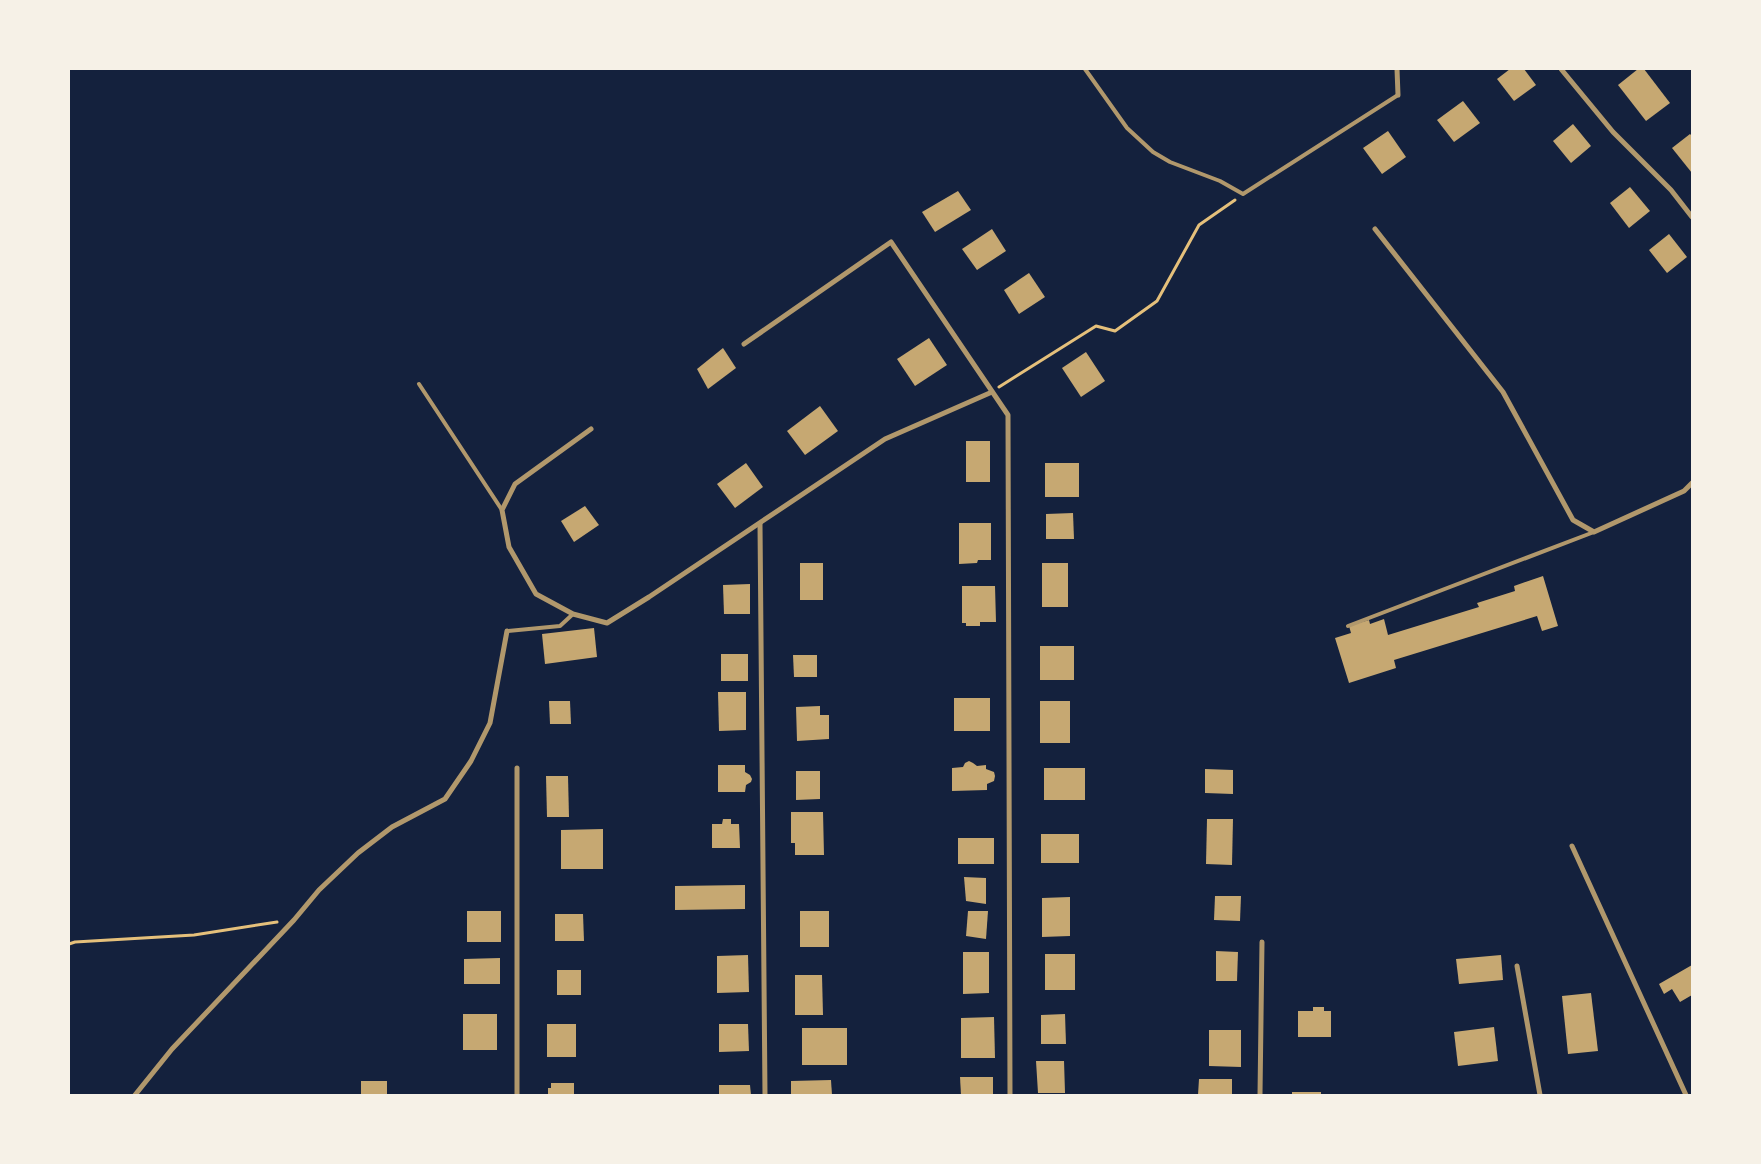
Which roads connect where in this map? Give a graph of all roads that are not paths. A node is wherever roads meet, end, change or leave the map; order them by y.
1 (1084, 69) edge
2 (1397, 69) edge
3 (1561, 69) edge
4 (1398, 95) joint
5 (1692, 217) edge
6 (1375, 229) dead end
7 (744, 344) dead end
8 (419, 384) dead end
9 (992, 392) junction
10 (591, 429) dead end
11 (1692, 483) edge
12 (502, 510) junction
13 (760, 524) junction
14 (1594, 532) junction
15 (573, 614) junction
16 (1348, 626) dead end
17 (507, 631) joint
18 (517, 768) dead end
19 (1572, 846) dead end
20 (1262, 942) dead end
21 (1518, 966) dead end
22 (135, 1095) edge
23 (517, 1095) edge
24 (765, 1095) edge
25 (1010, 1095) edge
26 (1260, 1095) edge
27 (1540, 1095) edge
28 (1686, 1095) edge

1 - 4 lane
2 - 4 street
3 - 5 street
6 - 14 street
7 - 9 street
8 - 12 lane
9 - 13 street
9 - 25 street
10 - 12 street
11 - 14 street
12 - 15 street
13 - 15 street
13 - 24 street
14 - 16 lane
15 - 17 lane
17 - 22 street
18 - 23 street
19 - 28 street
20 - 26 street
21 - 27 street

